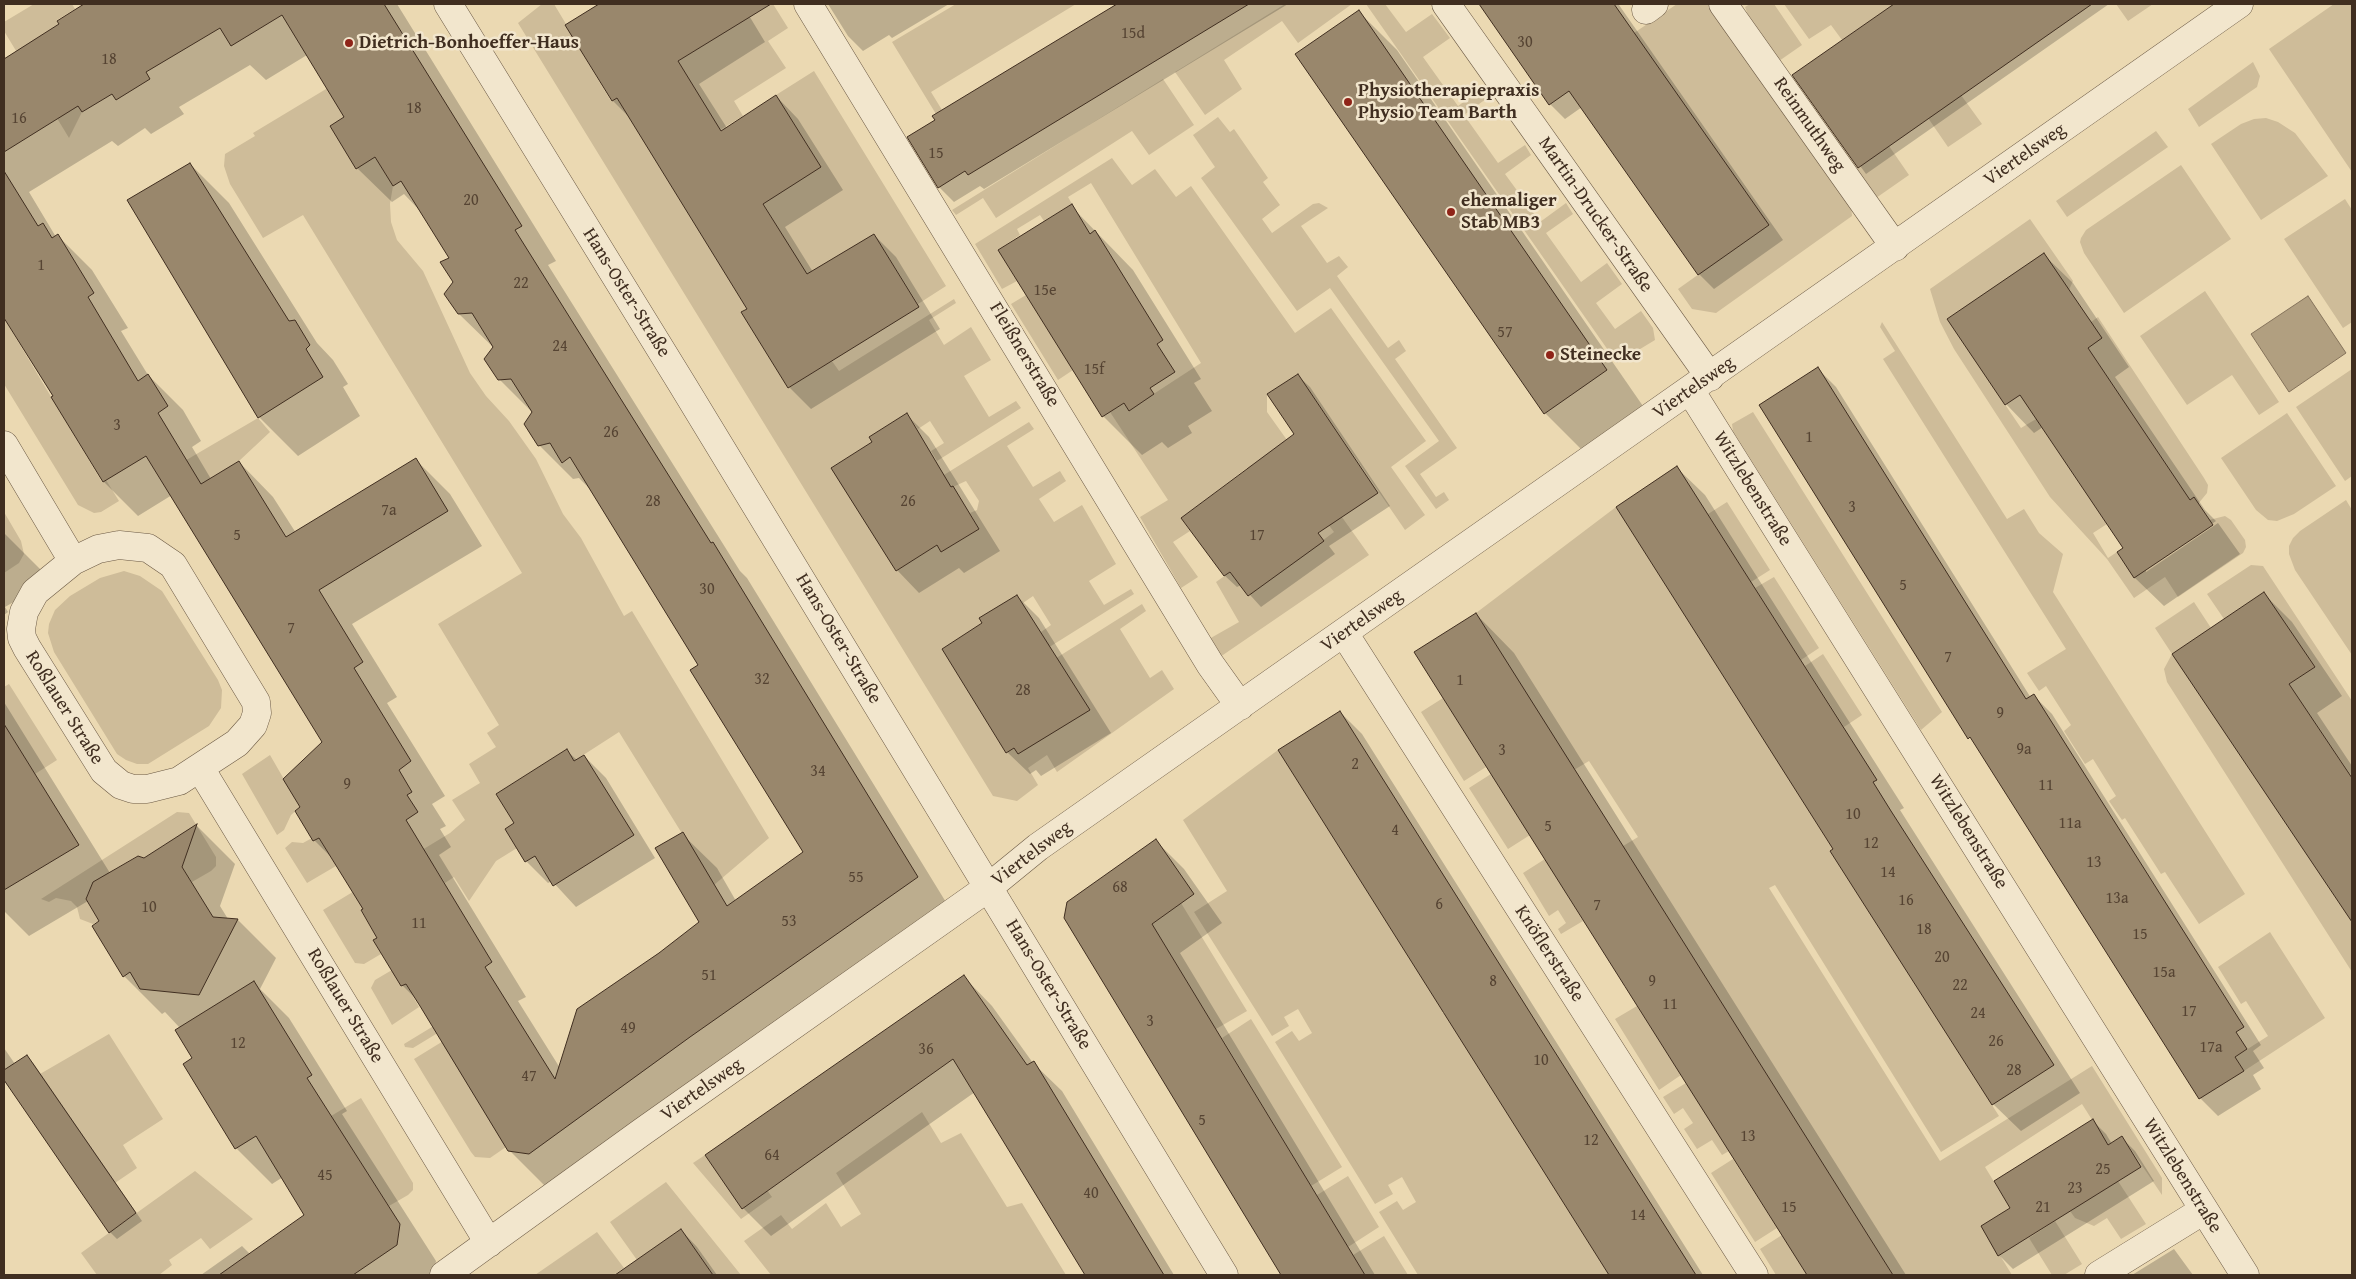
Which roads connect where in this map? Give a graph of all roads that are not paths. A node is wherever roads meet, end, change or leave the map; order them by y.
1 (448, 4) edge
2 (808, 4) edge
3 (1446, 4) edge
4 (1723, 4) edge
5 (2239, 4) edge
6 (1895, 247) junction
7 (1700, 383) junction
8 (4, 446) edge
9 (73, 561) junction
10 (1344, 634) junction
11 (1240, 706) junction
12 (200, 768) junction
13 (989, 887) junction
14 (2204, 1210) junction
15 (489, 1243) junction
16 (444, 1275) edge
17 (1224, 1275) edge
18 (1754, 1275) edge
19 (2099, 1275) edge
20 (2245, 1275) edge

1 - 13 street, Hans-Oster-Straße
2 - 11 street, Fleißnerstraße
3 - 7 street, Martin-Drucker-Straße
4 - 6 street, Reinmuthweg
5 - 6 street, Viertelsweg
6 - 7 street, Viertelsweg
7 - 10 street, Viertelsweg
7 - 14 street, Witzlebenstraße
8 - 9 street
9 - 12 street, Roßlauer Straße
9 - 12 street, Roßlauer Straße
10 - 11 street, Viertelsweg
10 - 18 street, Knöflerstraße
11 - 13 street, Viertelsweg
12 - 15 street, Roßlauer Straße
13 - 15 street, Viertelsweg
13 - 17 street, Hans-Oster-Straße
14 - 19 street
14 - 20 street, Witzlebenstraße
15 - 16 street, Viertelsweg

